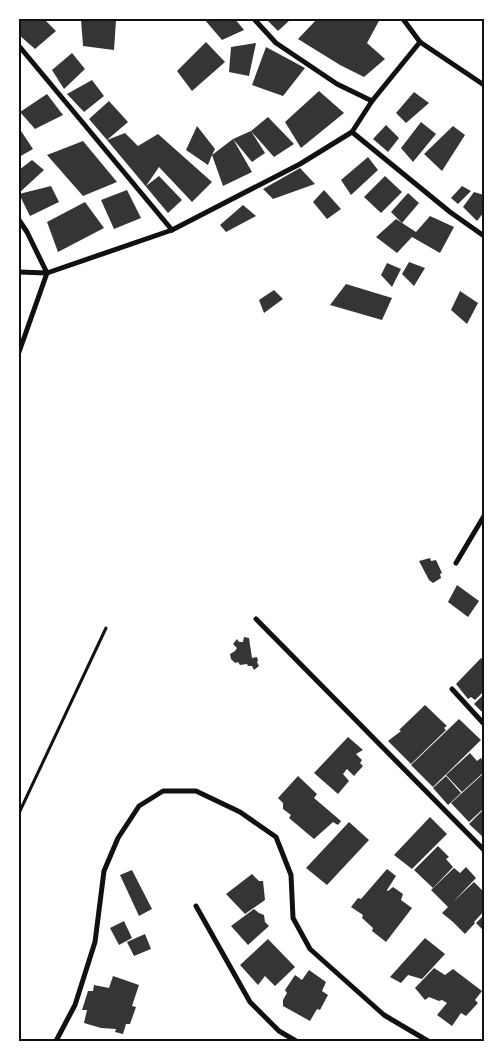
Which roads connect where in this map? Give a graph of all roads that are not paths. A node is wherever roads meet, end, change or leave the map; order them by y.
1 (254, 19) edge
2 (403, 19) edge
3 (420, 42) junction
4 (19, 46) edge
5 (484, 85) edge
6 (372, 102) junction
7 (352, 132) junction
8 (19, 220) edge
9 (172, 230) junction
10 (484, 236) edge
11 (19, 272) edge
12 (47, 273) junction
13 (19, 352) edge
14 (484, 516) edge
15 (456, 564) dead end
16 (256, 619) dead end
17 (452, 689) dead end
18 (484, 724) edge
19 (484, 850) edge
20 (196, 906) dead end
21 (56, 1041) edge
22 (296, 1041) edge
23 (428, 1041) edge

1 - 6 street
2 - 3 street
3 - 5 street
3 - 6 street
4 - 9 street
6 - 7 street
7 - 9 street
7 - 10 street
8 - 12 street
9 - 12 street
11 - 12 street
12 - 13 street
14 - 15 street
16 - 19 street
17 - 18 street
20 - 22 street
21 - 23 street

